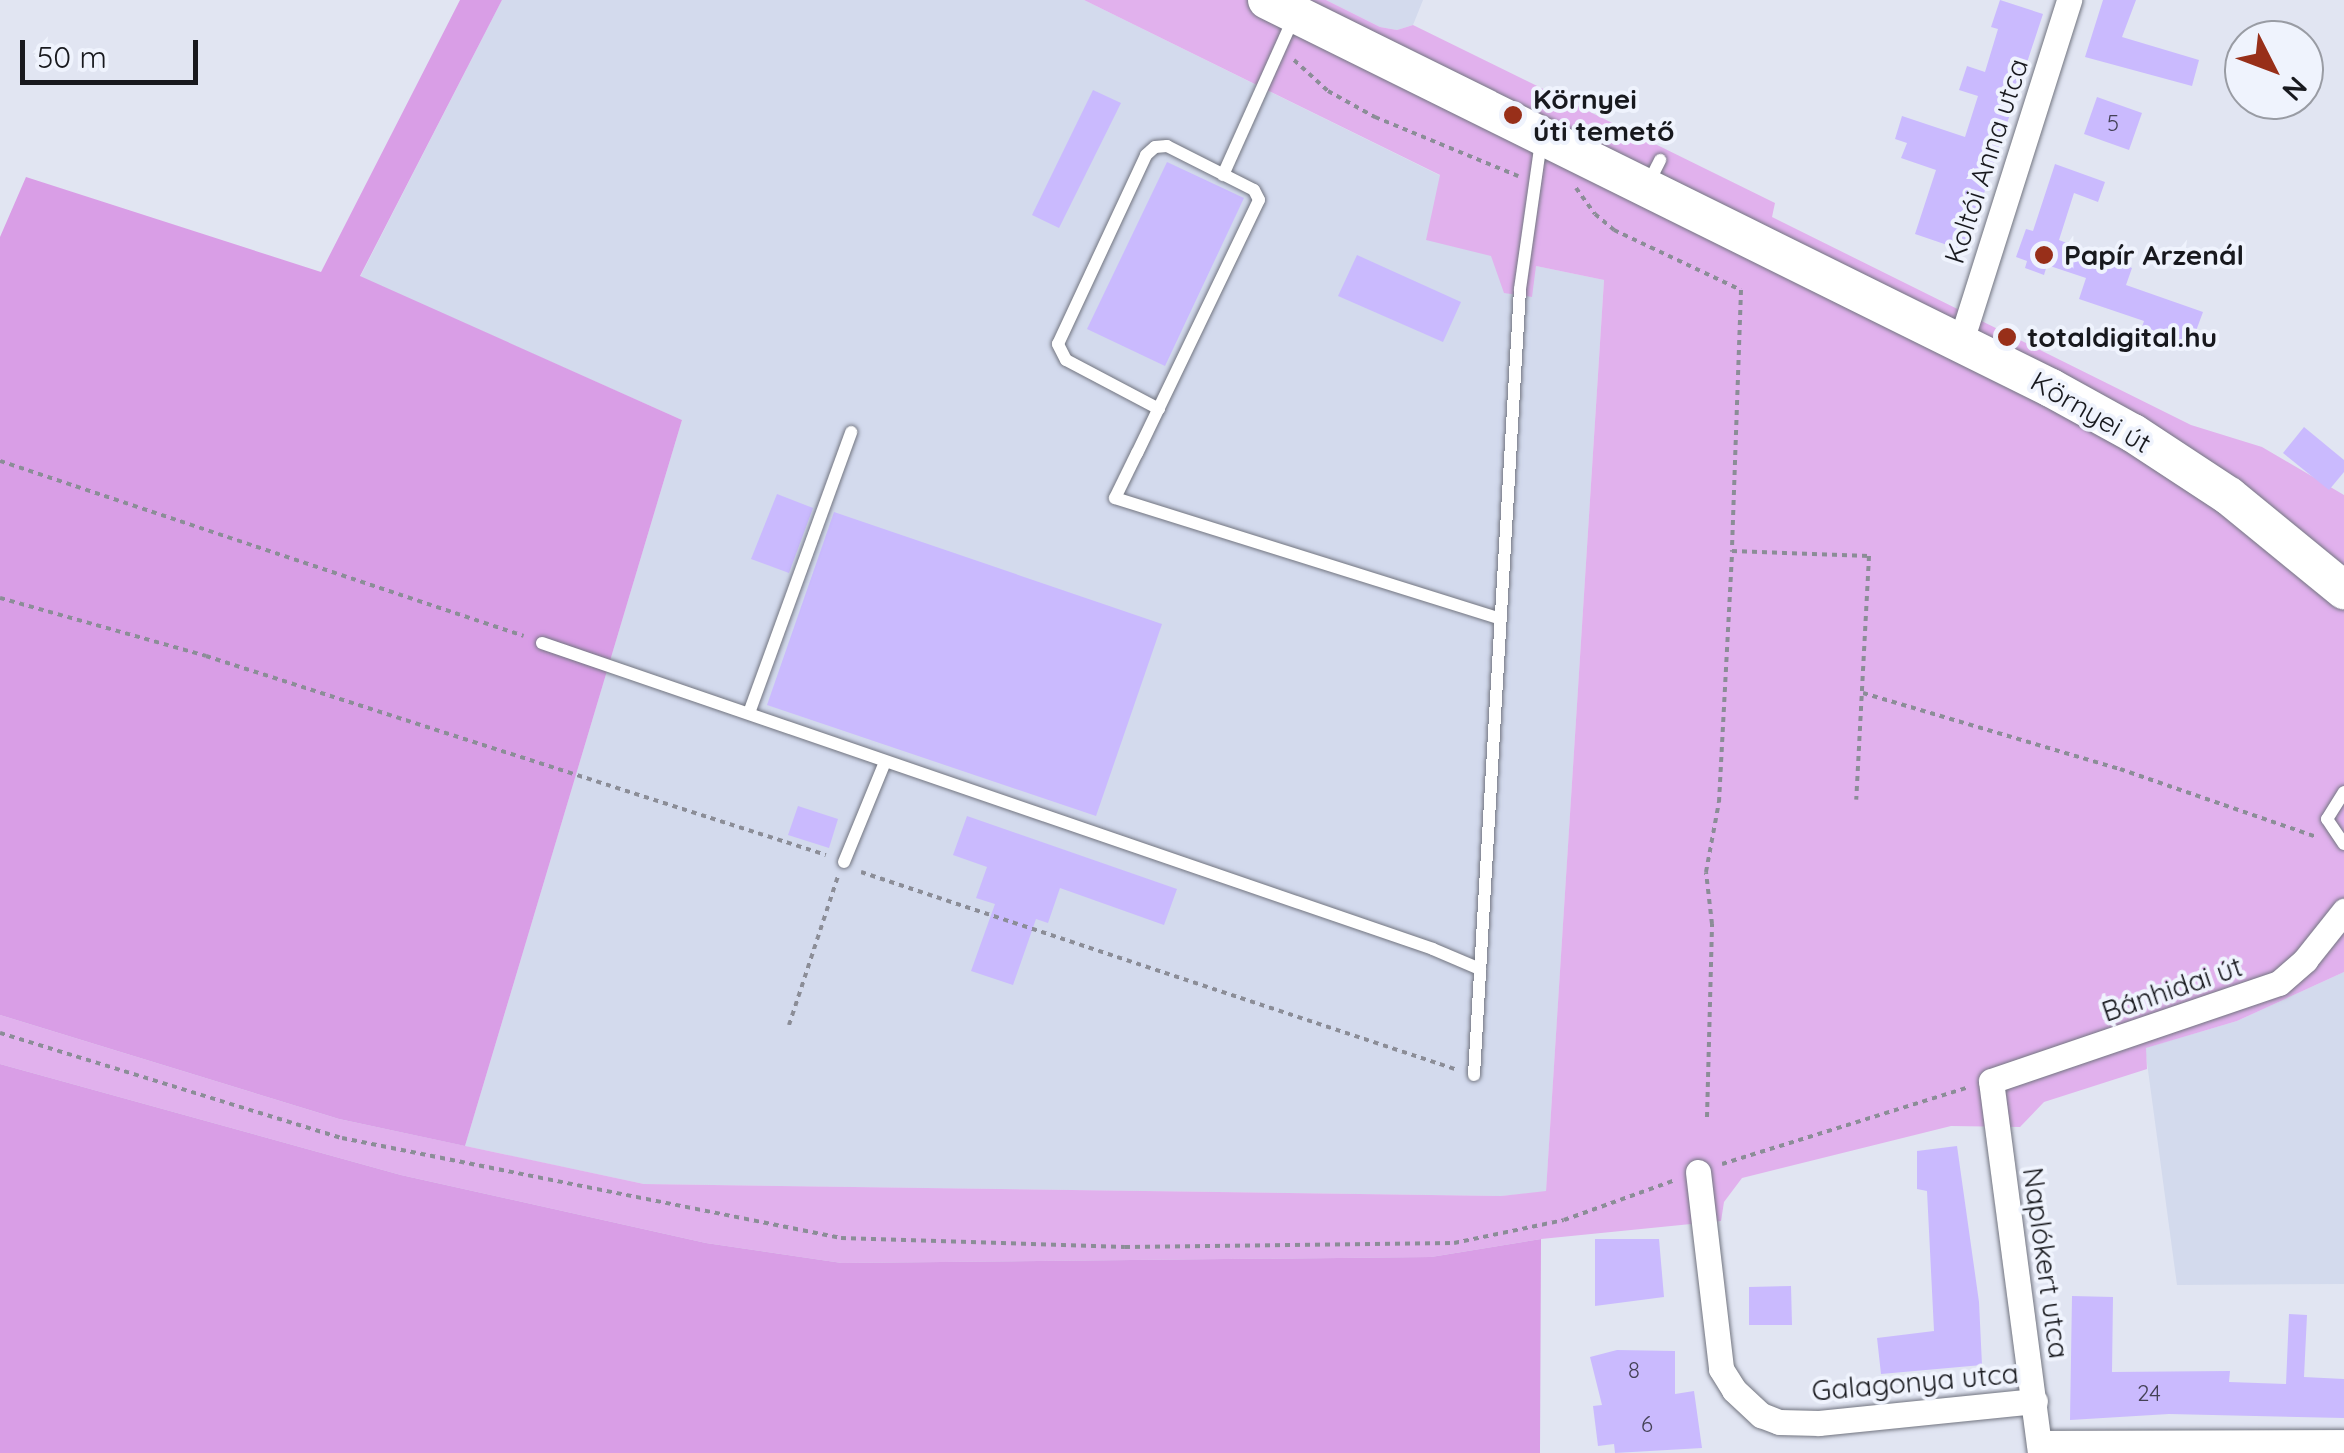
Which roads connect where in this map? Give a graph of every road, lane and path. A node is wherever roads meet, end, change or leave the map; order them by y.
1 (2069, 0) edge
2 (1282, 19) edge
3 (1542, 134) junction
4 (1224, 175) junction
5 (1534, 182) junction
6 (1614, 230) dead end
7 (1961, 341) junction
8 (1159, 409) junction
9 (851, 432) dead end
10 (0, 461) edge
11 (1732, 551) junction
12 (2344, 590) edge
13 (0, 598) edge
14 (1500, 620) junction
15 (542, 643) joint
16 (1862, 692) junction
17 (749, 712) junction
18 (885, 762) junction
19 (2344, 792) edge
20 (1856, 800) dead end
21 (2325, 840) dead end
22 (2344, 844) edge
23 (844, 862) junction
24 (2344, 911) edge
25 (1480, 969) junction
26 (789, 1025) dead end
27 (0, 1033) edge
28 (1474, 1075) joint
29 (1991, 1082) junction
30 (1707, 1116) dead end
31 (1698, 1172) junction
32 (2035, 1401) junction
33 (2344, 1442) edge
34 (2040, 1448) edge

1 - 7 street, Koltói Anna utca
2 - 3 main road, Környei út
2 - 4 lane
2 - 5 path
3 - 5 lane
3 - 7 main road, Környei út
4 - 8 lane
4 - 8 lane
5 - 14 lane
6 - 11 path
7 - 12 main road, Környei út
8 - 14 lane
9 - 17 lane
10 - 15 path
11 - 16 path
11 - 30 path
13 - 23 path
14 - 25 lane
15 - 17 lane
16 - 20 path
16 - 21 path
17 - 18 lane
18 - 23 lane
18 - 25 lane
19 - 22 lane
23 - 26 path
23 - 28 path
24 - 29 street, Bánhidai út
25 - 28 lane
27 - 31 path
29 - 31 path
29 - 32 street, Naplókert utca
31 - 32 street, Galagonya utca
32 - 34 street, Naplókert utca
33 - 34 street

